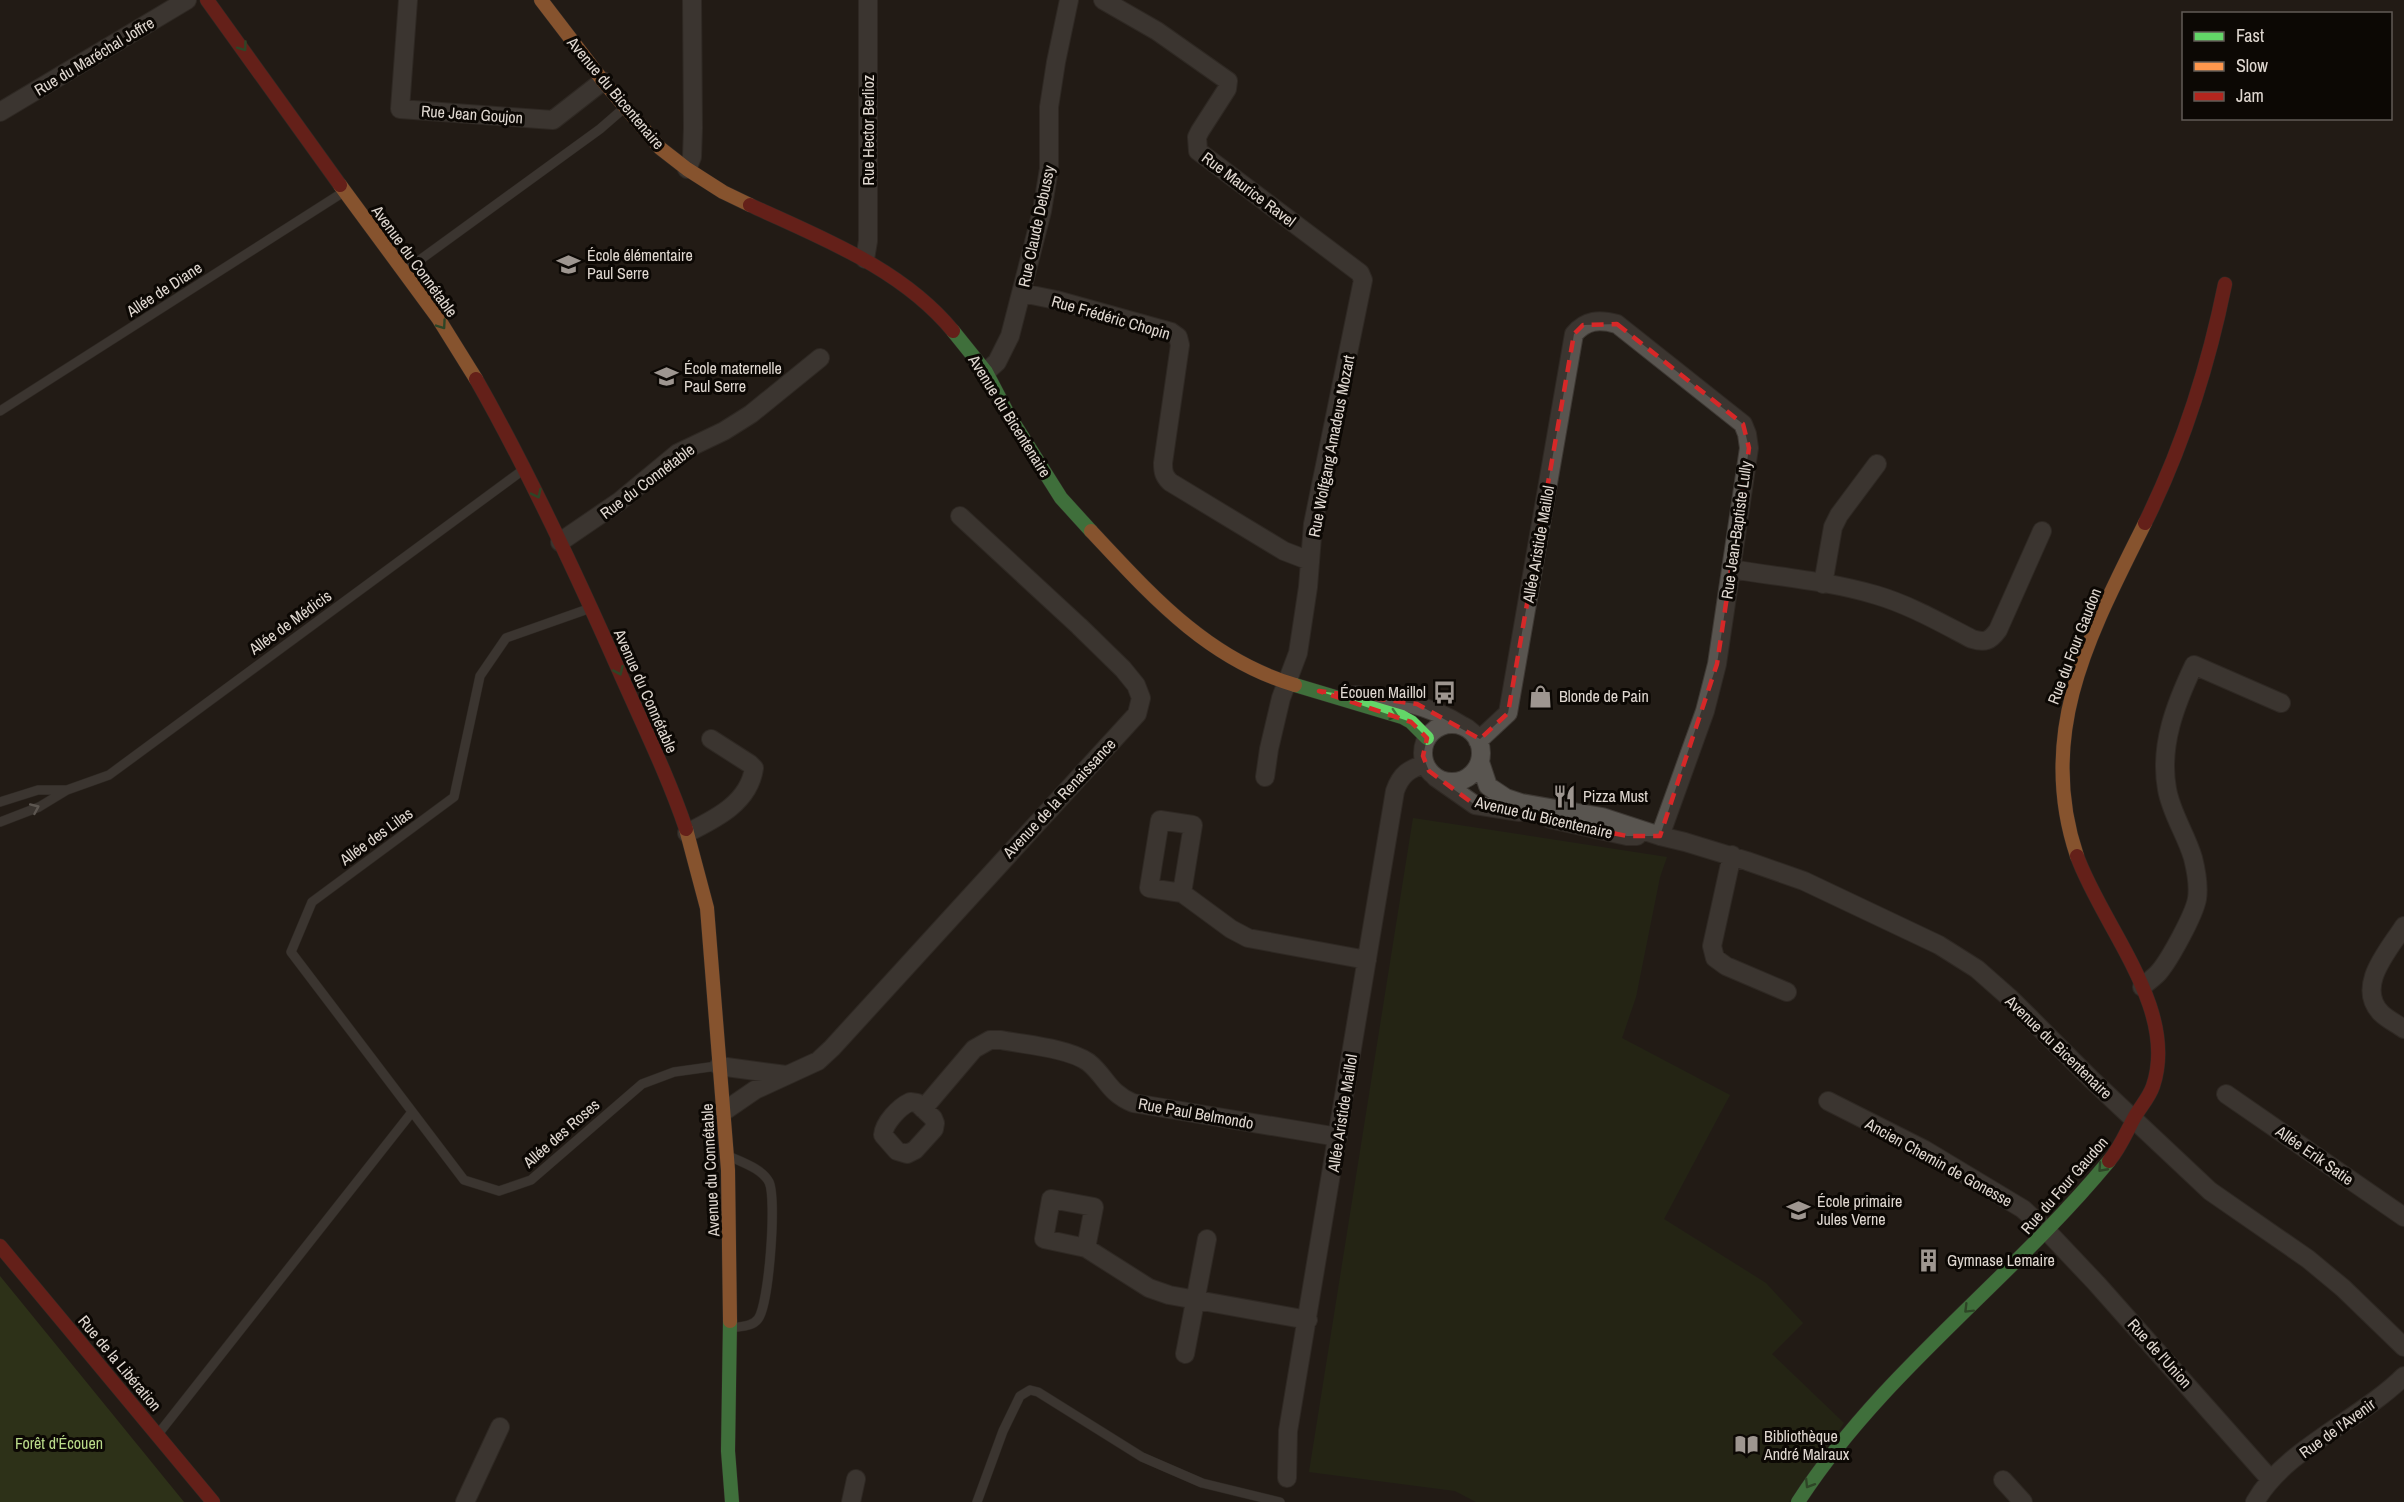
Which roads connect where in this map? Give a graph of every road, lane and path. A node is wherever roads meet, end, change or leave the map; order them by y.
1 (187, 0) edge
2 (207, 0) edge
3 (408, 0) edge
4 (541, 0) edge
5 (692, 0) edge
6 (868, 0) edge
7 (1069, 0) edge
8 (1103, 0) edge
9 (603, 81) junction
10 (625, 107) junction
11 (0, 112) edge
12 (687, 169) junction
13 (344, 192) junction
14 (865, 259) junction
15 (404, 272) junction
16 (1364, 280) joint
17 (2225, 284) dead end
18 (1022, 293) junction
19 (1574, 334) joint
20 (820, 358) dead end
21 (986, 372) junction
22 (0, 411) edge
23 (1877, 464) dead end
24 (525, 469) junction
25 (960, 516) dead end
26 (2042, 531) dead end
27 (560, 542) junction
28 (1310, 561) junction
29 (1731, 569) junction
30 (1823, 584) junction
31 (591, 608) junction
32 (1287, 683) junction
33 (1319, 692) junction
34 (2281, 703) dead end
35 (1464, 727) junction
36 (1427, 738) junction
37 (711, 739) dead end
38 (1478, 741) junction
39 (1480, 762) junction
40 (1430, 770) junction
41 (1265, 777) dead end
42 (67, 790) junction
43 (0, 802) edge
44 (0, 822) edge
45 (687, 833) junction
46 (1660, 836) junction
47 (1732, 855) junction
48 (1182, 893) dead end
49 (2404, 926) edge
50 (1367, 960) junction
51 (2142, 987) junction
52 (1787, 992) dead end
53 (2404, 1029) edge
54 (719, 1066) junction
55 (788, 1075) junction
56 (2226, 1094) dead end
57 (1827, 1101) dead end
58 (923, 1108) dead end
59 (412, 1112) junction
60 (723, 1112) junction
61 (2133, 1119) junction
62 (1338, 1137) junction
63 (727, 1154) junction
64 (2404, 1217) edge
65 (2046, 1230) junction
66 (1207, 1239) dead end
67 (0, 1246) edge
68 (1086, 1248) dead end
69 (1195, 1300) junction
70 (1308, 1320) junction
71 (730, 1328) junction
72 (2404, 1347) edge
73 (1185, 1354) dead end
74 (2404, 1376) edge
75 (500, 1427) dead end
76 (158, 1434) junction
77 (1287, 1478) dead end
78 (856, 1479) dead end
79 (2270, 1479) junction
80 (2003, 1480) dead end
81 (213, 1502) edge
82 (465, 1502) edge
83 (732, 1502) edge
84 (851, 1502) edge
85 (977, 1502) edge
86 (1280, 1502) edge
87 (1798, 1502) edge
88 (2023, 1502) edge
89 (2255, 1502) edge

1 - 11 street, Rue du Maréchal Joffre
2 -> 13 street, Avenue du Connétable
3 - 9 street, Rue Jean Goujon
4 - 9 street, Avenue du Bicentenaire
5 - 12 street
6 - 14 street, Rue Hector Berlioz
7 - 18 street, Rue Claude Debussy
8 - 16 street, Rue Maurice Ravel
9 - 10 street, Avenue du Bicentenaire
10 - 12 street, Avenue du Bicentenaire
10 - 15 lane
12 - 14 street, Avenue du Bicentenaire
13 - 15 street, Avenue du Connétable
13 - 22 lane, Allée de Diane
14 - 21 street, Avenue du Bicentenaire
15 -> 24 street, Avenue du Connétable
16 - 28 street, Rue Wolfgang Amadeus Mozart
17 - 51 street, Rue du Four Gaudon
18 - 21 street, Rue Claude Debussy
18 - 28 street, Rue Frédéric Chopin
19 - 29 street, Rue Jean-Baptiste Lully
19 - 38 street, Allée Aristide Maillol
20 - 27 street, Rue du Connétable
21 - 32 street, Avenue du Bicentenaire
23 - 30 street
24 -> 27 street, Avenue du Connétable
24 - 42 lane, Allée de Médicis
25 - 55 street, Avenue de la Renaissance
26 - 30 street
27 - 31 street, Avenue du Connétable
28 - 32 street, Rue Wolfgang Amadeus Mozart
29 - 30 street
29 - 46 street, Rue Jean-Baptiste Lully
31 -> 45 street, Avenue du Connétable
31 - 59 lane, Allée des Lilas
32 - 33 street, Avenue du Bicentenaire
32 - 41 street, Rue Wolfgang Amadeus Mozart
33 - 35 street, Avenue du Bicentenaire
33 -> 36 street, Avenue du Bicentenaire
34 - 51 street
35 - 36 street
35 - 38 street
36 - 40 street
37 - 45 street
38 - 39 street
39 - 40 street
39 - 46 street, Avenue du Bicentenaire
40 - 46 street, Avenue du Bicentenaire
40 - 50 street, Allée Aristide Maillol
42 - 43 lane, Allée de Médicis
44 -> 42 lane, Allée de Médicis
45 - 54 street, Avenue du Connétable
46 - 47 street, Avenue du Bicentenaire
47 - 52 street
47 - 61 street, Avenue du Bicentenaire
48 - 50 street
49 - 53 street
50 - 62 street, Allée Aristide Maillol
51 - 61 street, Rue du Four Gaudon
54 - 55 street
54 - 59 lane, Allée des Roses
54 - 60 street, Avenue du Connétable
55 - 60 street
56 - 64 street, Allée Erik Satie
57 - 65 street, Ancien Chemin de Gonesse
58 - 62 street, Rue Paul Belmondo
59 - 76 lane
60 - 63 street, Avenue du Connétable
61 -> 65 street, Rue du Four Gaudon
61 - 72 street, Avenue du Bicentenaire
62 - 70 street, Allée Aristide Maillol
63 - 71 street, Avenue du Connétable
63 - 71 lane
65 - 79 street, Rue de l'Union
65 -> 87 street, Rue du Four Gaudon
66 - 69 street
67 - 76 street, Rue de la Libération
68 - 69 street
69 - 70 street
69 - 73 street
70 - 77 street, Allée Aristide Maillol
71 - 83 street, Avenue du Connétable
74 - 79 street, Rue de l'Avenir
75 - 82 street
76 - 81 street, Rue de la Libération
78 - 84 street
79 - 89 street, Rue de l'Avenir
80 - 88 street
85 - 86 lane

